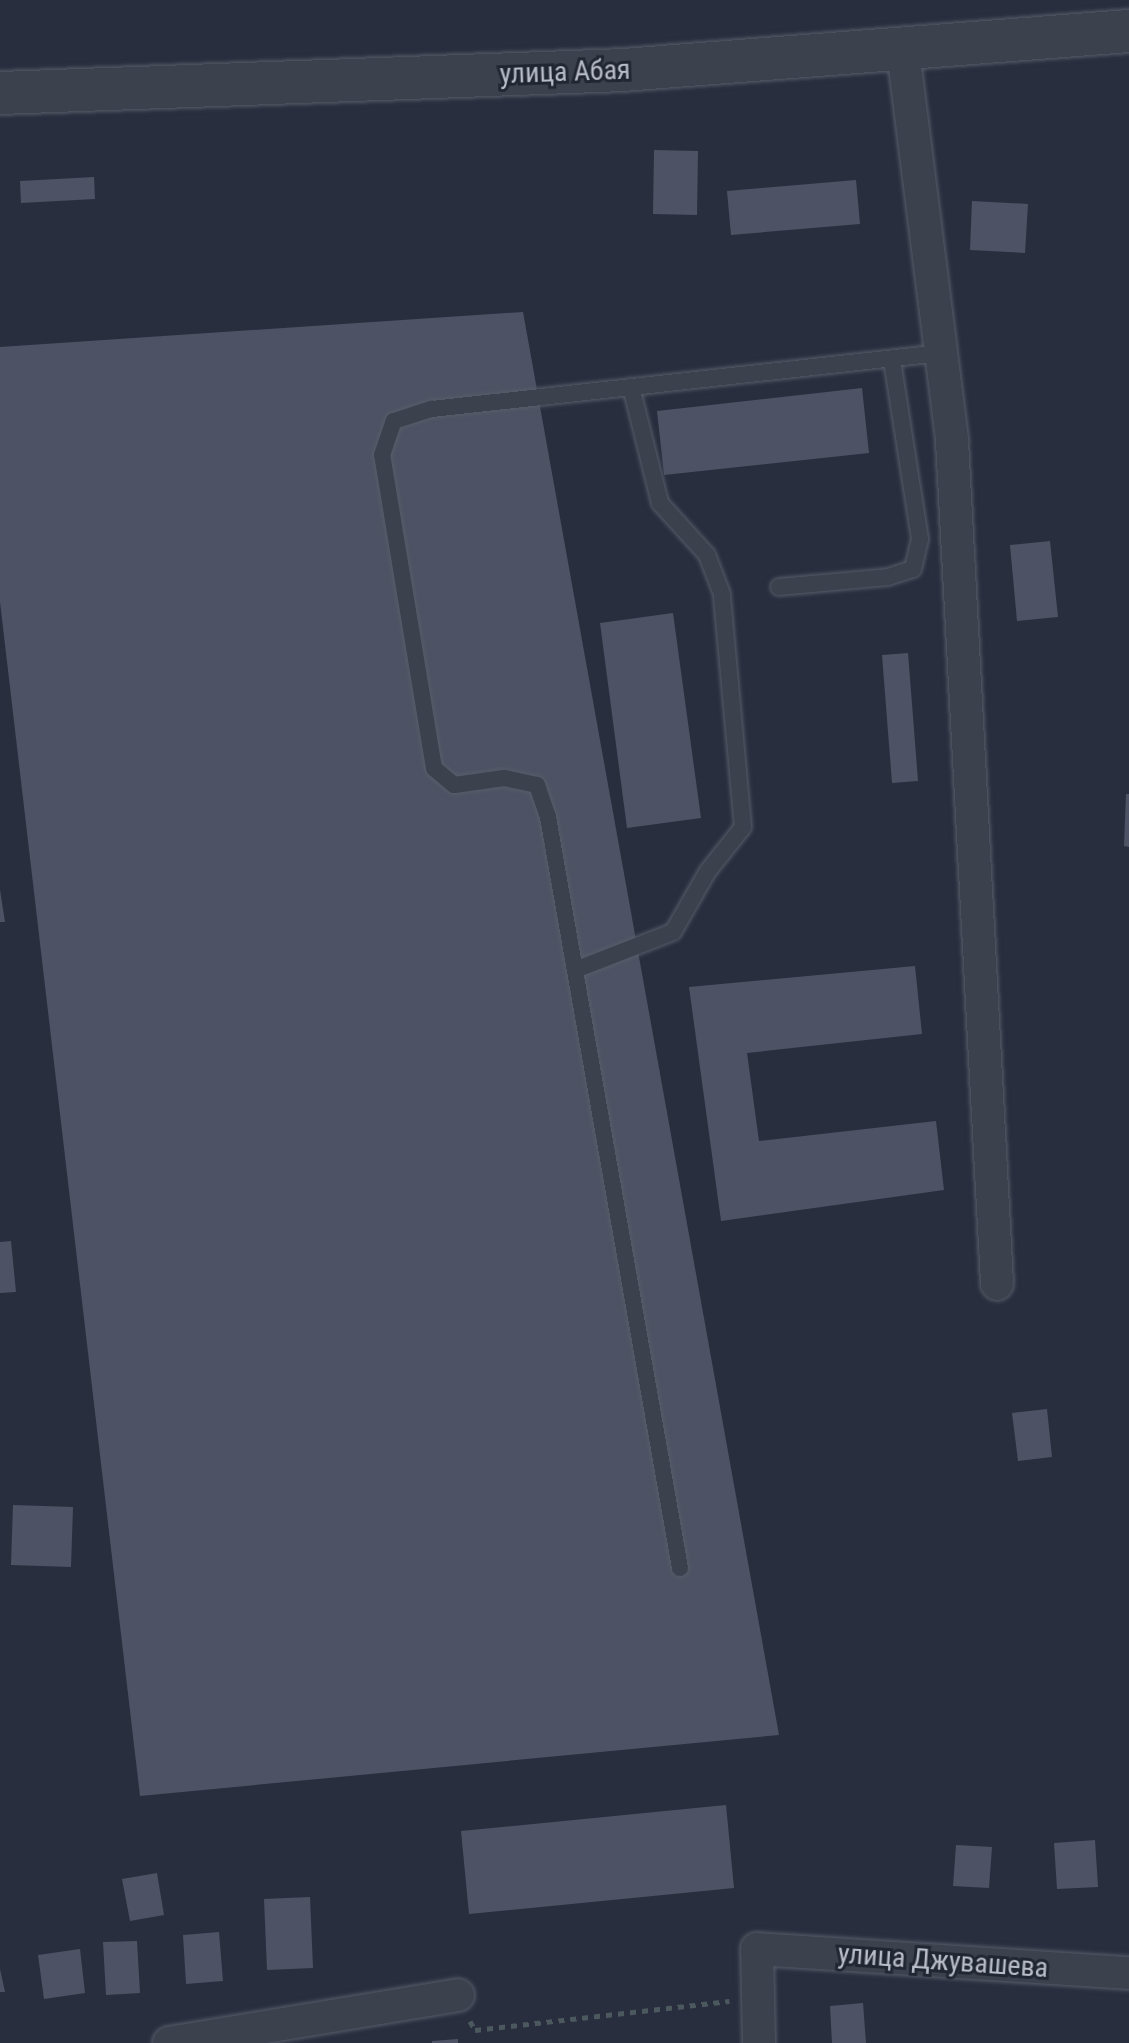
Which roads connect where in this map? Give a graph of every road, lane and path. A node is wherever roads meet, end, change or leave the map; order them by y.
1 (1129, 31) edge
2 (903, 51) junction
3 (0, 93) edge
4 (940, 353) junction
5 (892, 360) junction
6 (631, 387) junction
7 (779, 587) dead end
8 (575, 970) junction
9 (997, 1284) dead end
10 (680, 1568) dead end
11 (1129, 1973) edge
12 (458, 1995) joint
13 (758, 1998) junction
14 (169, 2043) edge
15 (759, 2043) edge

1 - 2 street, улица Абая
2 - 3 street, улица Абая
2 - 4 street
4 - 5 lane
4 - 9 street
5 - 6 lane
5 - 7 lane
6 - 8 lane
6 - 8 lane
8 - 10 lane
11 - 13 street, улица Джувашева
12 - 13 path
12 - 14 street
13 - 15 street

